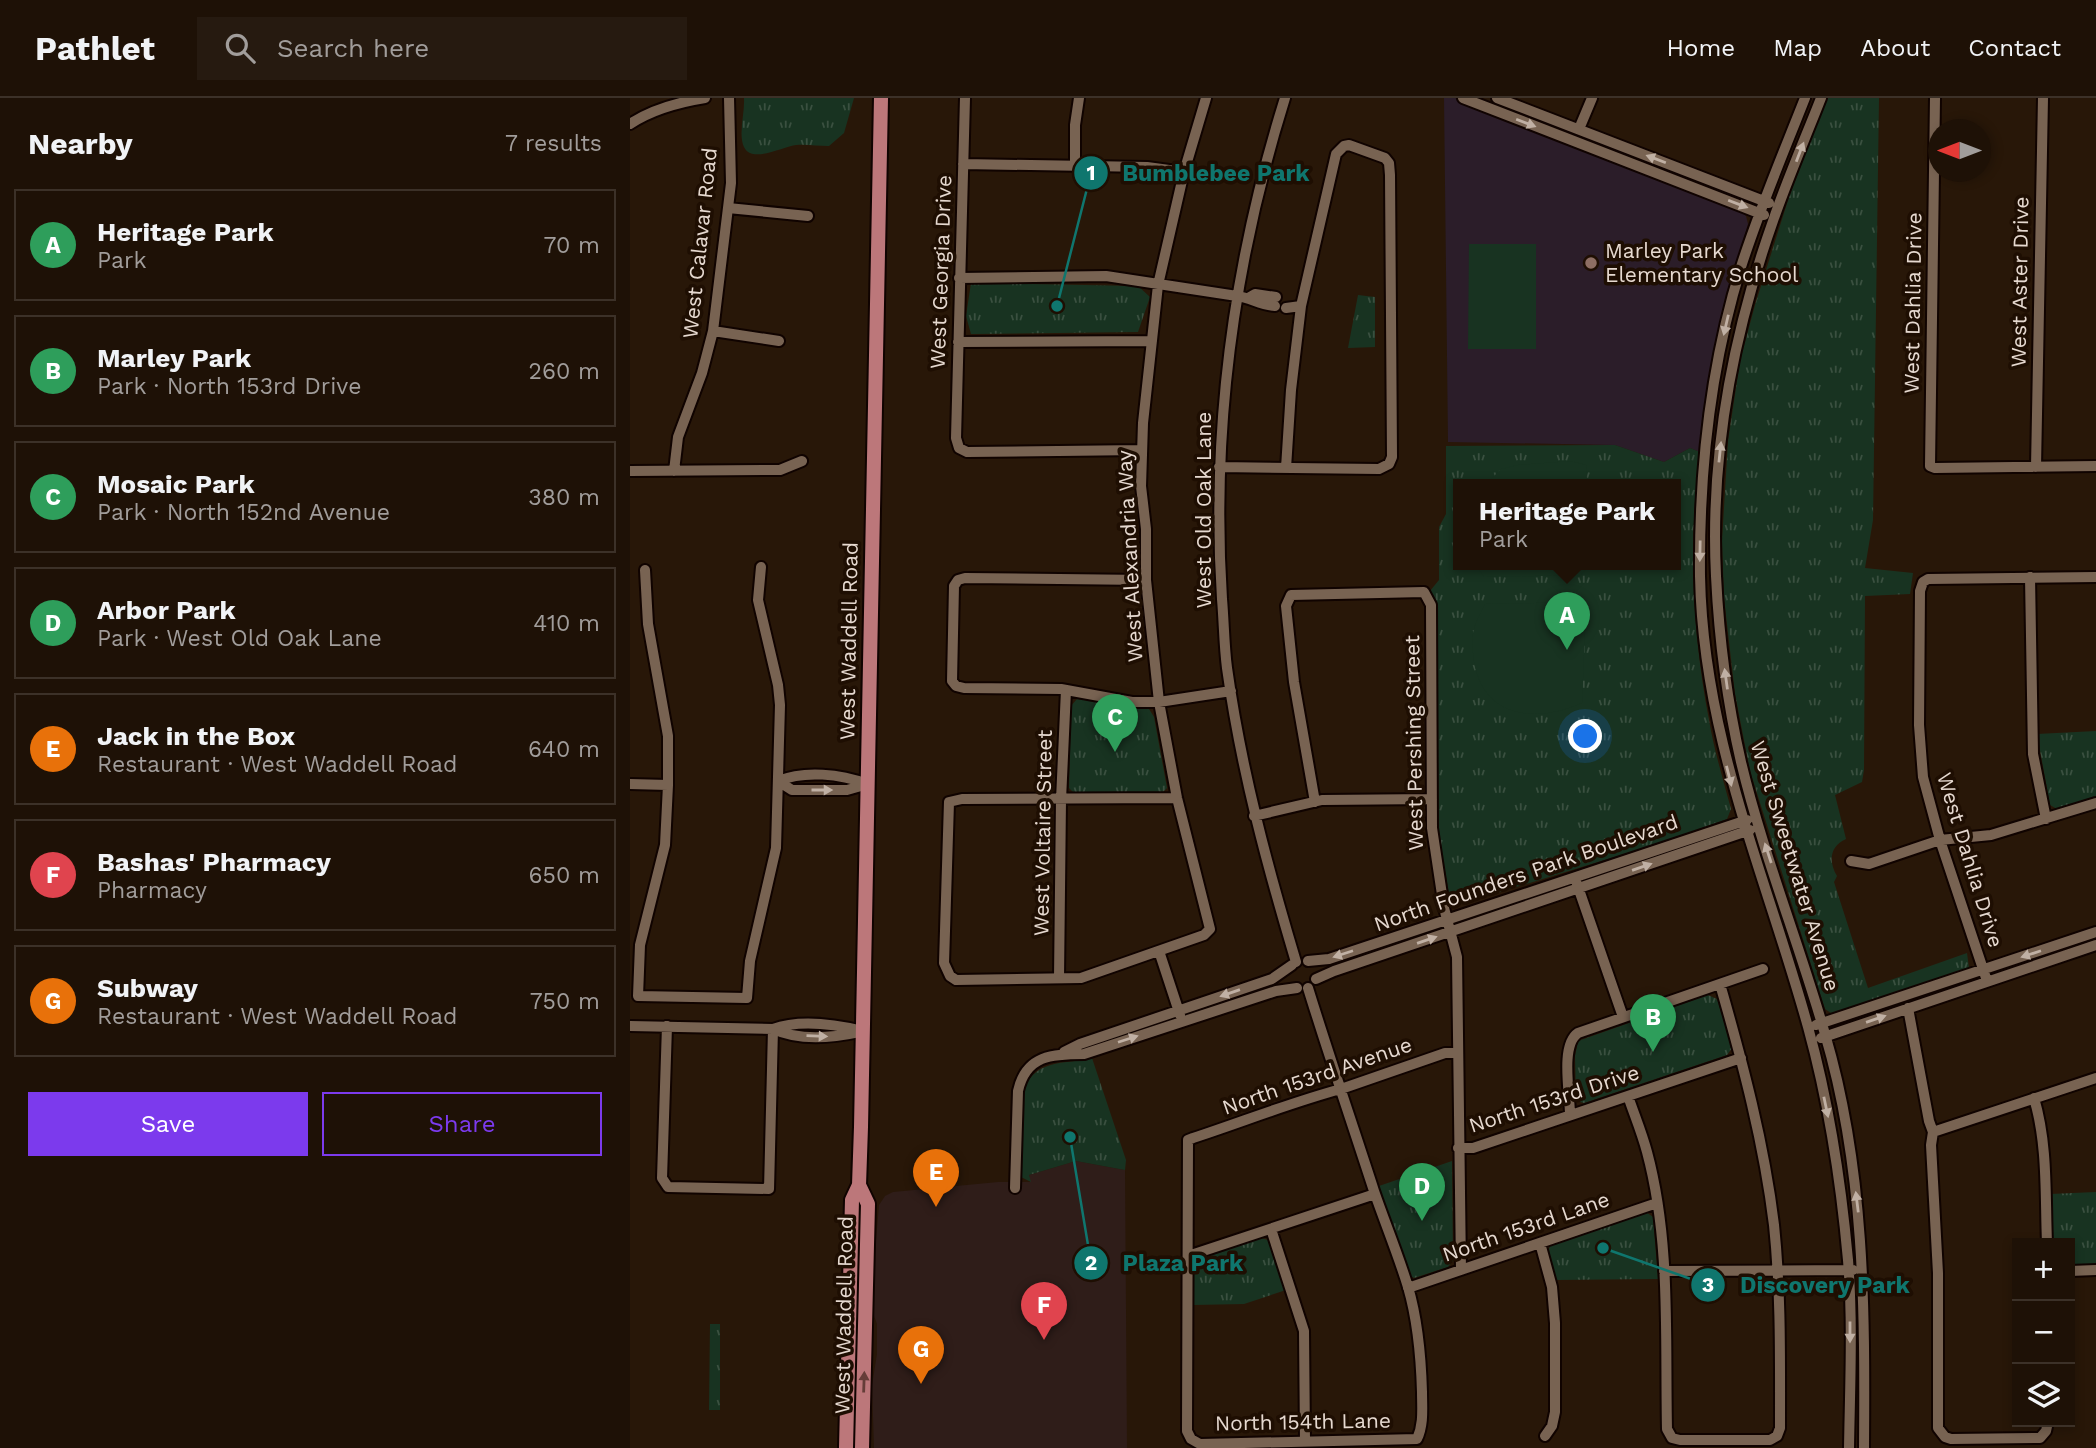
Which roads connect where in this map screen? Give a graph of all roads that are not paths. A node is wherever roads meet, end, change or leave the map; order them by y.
1 (705, 98) edge
2 (729, 98) edge
3 (881, 98) edge
4 (965, 98) edge
5 (1080, 98) edge
6 (1206, 98) edge
7 (1285, 98) edge
8 (1462, 98) edge
9 (1497, 98) edge
10 (1592, 98) edge
11 (1805, 98) edge
12 (1821, 98) edge
13 (1936, 98) edge
14 (2043, 98) edge
15 (630, 124) edge
16 (1580, 129) junction
17 (963, 164) junction
18 (1075, 166) junction
19 (1184, 172) junction
20 (1765, 201) junction
21 (1778, 206) junction
22 (728, 208) junction
23 (1760, 213) junction
24 (808, 216) dead end
25 (1773, 219) junction
26 (959, 278) junction
27 (1158, 283) junction
28 (1242, 297) junction
29 (1282, 303) junction
30 (713, 331) junction
31 (779, 341) dead end
32 (1152, 341) junction
33 (957, 342) junction
34 (1142, 450) junction
35 (802, 461) dead end
36 (2096, 466) edge
37 (1219, 467) junction
38 (2036, 467) junction
39 (1286, 468) junction
40 (630, 471) edge
41 (674, 471) junction
42 (761, 567) dead end
43 (645, 570) dead end
44 (2030, 577) junction
45 (2096, 577) edge
46 (1146, 580) junction
47 (1066, 690) junction
48 (1231, 691) junction
49 (1159, 702) junction
50 (778, 781) junction
51 (630, 784) edge
52 (868, 784) junction
53 (668, 785) junction
54 (1177, 798) junction
55 (1432, 799) junction
56 (1061, 800) junction
57 (1315, 802) junction
58 (2096, 803) edge
59 (1254, 816) junction
60 (2046, 819) junction
61 (1758, 822) junction
62 (1744, 826) junction
63 (1940, 841) junction
64 (1851, 861) dead end
65 (1574, 877) junction
66 (1578, 889) junction
67 (1450, 926) junction
68 (2096, 932) edge
69 (2096, 945) edge
70 (1159, 951) junction
71 (1299, 963) junction
72 (1763, 969) dead end
73 (1985, 975) junction
74 (1059, 978) junction
75 (1316, 979) junction
76 (1720, 985) junction
77 (1303, 988) junction
78 (1908, 1009) junction
79 (1180, 1016) junction
80 (1623, 1017) junction
81 (1822, 1024) junction
82 (630, 1026) edge
83 (667, 1026) junction
84 (1808, 1027) junction
85 (773, 1029) junction
86 (863, 1031) junction
87 (1826, 1037) junction
88 (1811, 1040) junction
89 (1458, 1053) junction
90 (1741, 1058) junction
91 (2096, 1078) edge
92 (1341, 1089) junction
93 (1628, 1096) junction
94 (2034, 1098) junction
95 (1570, 1115) junction
96 (1933, 1132) junction
97 (1458, 1149) junction
98 (859, 1185) junction
99 (1016, 1188) dead end
100 (1375, 1194) junction
101 (1657, 1203) junction
102 (1271, 1229) junction
103 (2046, 1238) edge
104 (1540, 1242) junction
105 (851, 1247) junction
106 (1188, 1256) junction
107 (1461, 1269) junction
108 (1848, 1270) junction
109 (1863, 1270) junction
110 (2075, 1270) edge
111 (2096, 1270) edge
112 (1664, 1271) junction
113 (1778, 1271) junction
114 (1408, 1288) junction
115 (864, 1356) junction
116 (2047, 1427) edge
117 (1545, 1436) dead end
118 (1305, 1442) junction
119 (846, 1448) edge
120 (862, 1448) edge
121 (1849, 1448) edge
122 (1864, 1448) edge

1 - 15 street
2 - 22 street, West Calavar Road
3 - 52 main road, West Waddell Road
4 - 17 street, West Georgia Drive
5 - 18 street
6 - 19 street, West Alexandria Way
7 - 28 street, West Old Oak Lane
8 -> 23 street
9 - 16 street
10 - 16 street
11 - 20 street, West Sweetwater Avenue
21 -> 12 street, West Sweetwater Avenue
13 - 38 street, West Dahlia Drive
14 - 38 street, West Aster Drive
20 -> 16 street
17 - 18 street
17 - 26 street, West Georgia Drive
18 - 19 street
19 - 27 street, West Alexandria Way
20 - 21 street
20 - 23 street, West Sweetwater Avenue
21 - 25 street, West Sweetwater Avenue
22 - 24 street
22 - 30 street, West Calavar Road
23 - 25 street
23 -> 62 street, West Sweetwater Avenue
61 -> 25 street, West Sweetwater Avenue
26 - 27 street
26 - 33 street, West Georgia Drive
27 - 28 street
27 - 32 street, West Alexandria Way
28 - 29 street
28 - 37 street, West Old Oak Lane
29 - 39 street
29 - 39 street
30 - 31 street
30 - 41 street, West Calavar Road
32 - 33 street
32 - 34 street, West Alexandria Way
33 - 34 street, West Georgia Drive
34 - 46 street, West Alexandria Way
35 - 41 street
36 - 38 street
37 - 39 street
37 - 48 street, West Old Oak Lane
40 - 41 street
42 - 50 street
43 - 53 street
44 - 45 street
44 - 60 street
44 - 63 street, West Dahlia Drive
46 - 47 street
46 - 49 street, West Alexandria Way
47 - 49 street
47 - 56 street, West Voltaire Street
48 - 49 street
48 - 59 street, West Old Oak Lane
49 - 54 street, West Alexandria Way
50 - 52 street
50 - 53 street
51 - 53 street
52 - 86 main road, West Waddell Road
54 - 56 street
54 - 70 street, West Alexandria Way
55 - 57 street
55 - 57 street, West Pershing Street
55 - 67 street, West Pershing Street
56 - 74 street, West Voltaire Street
56 - 74 street
57 - 59 street
58 - 60 street
59 - 71 street, West Old Oak Lane
60 - 63 street
61 - 62 street, North Founders Park Boulevard
81 -> 61 street, West Sweetwater Avenue
62 - 65 street, North Founders Park Boulevard
66 -> 62 street, North Founders Park Boulevard
62 - 84 street, West Sweetwater Avenue
63 - 64 street
63 - 73 street, West Dahlia Drive
65 - 66 street
65 - 67 street, North Founders Park Boulevard
66 - 67 street, North Founders Park Boulevard
66 - 80 street
67 -> 71 street, North Founders Park Boulevard
75 -> 67 street, North Founders Park Boulevard
67 - 89 street, West Pershing Street
68 -> 73 street
69 - 73 street
70 - 74 street
70 - 79 street
71 - 75 street
71 - 77 street
71 -> 79 street, North Founders Park Boulevard
72 - 76 street
73 - 78 street
73 - 81 street
75 - 77 street
76 - 80 street
76 - 90 street
77 - 79 street, North Founders Park Boulevard
77 - 92 street
87 -> 78 street
78 - 96 street
79 - 99 street, North Founders Park Boulevard
80 - 95 street
81 - 84 street
81 - 87 street, West Sweetwater Avenue
82 - 83 street
83 - 85 street
83 - 85 street
84 - 88 street, West Sweetwater Avenue
85 - 86 street
86 - 98 main road, West Waddell Road
87 - 88 street
109 -> 87 street, West Sweetwater Avenue
88 -> 108 street, West Sweetwater Avenue
89 - 92 street, North 153rd Avenue
89 - 97 street, West Pershing Street
90 - 93 street, North 153rd Drive
90 - 113 street
91 - 94 street
92 - 100 street
92 - 106 street, North 153rd Avenue
93 - 95 street, North 153rd Drive
93 - 101 street
94 - 96 street
94 - 103 street
95 - 97 street, North 153rd Drive
96 - 116 street
97 - 107 street, West Pershing Street
98 - 105 main road, West Waddell Road
98 - 115 main road, West Waddell Road
100 - 102 street
100 - 114 street
101 - 104 street, North 153rd Lane
101 - 112 street
102 - 106 street
102 - 118 street
104 - 107 street, North 153rd Lane
104 - 117 street
105 - 115 main road
105 - 119 main road, West Waddell Road
106 - 118 street, North 154th Lane
107 - 114 street, North 153rd Lane
108 - 109 street
108 - 113 street
108 -> 121 street, West Sweetwater Avenue
109 - 122 street, West Sweetwater Avenue
110 - 111 street
112 - 113 street
112 - 113 street
114 - 118 street, North 154th Lane
120 -> 115 main road, West Waddell Road

